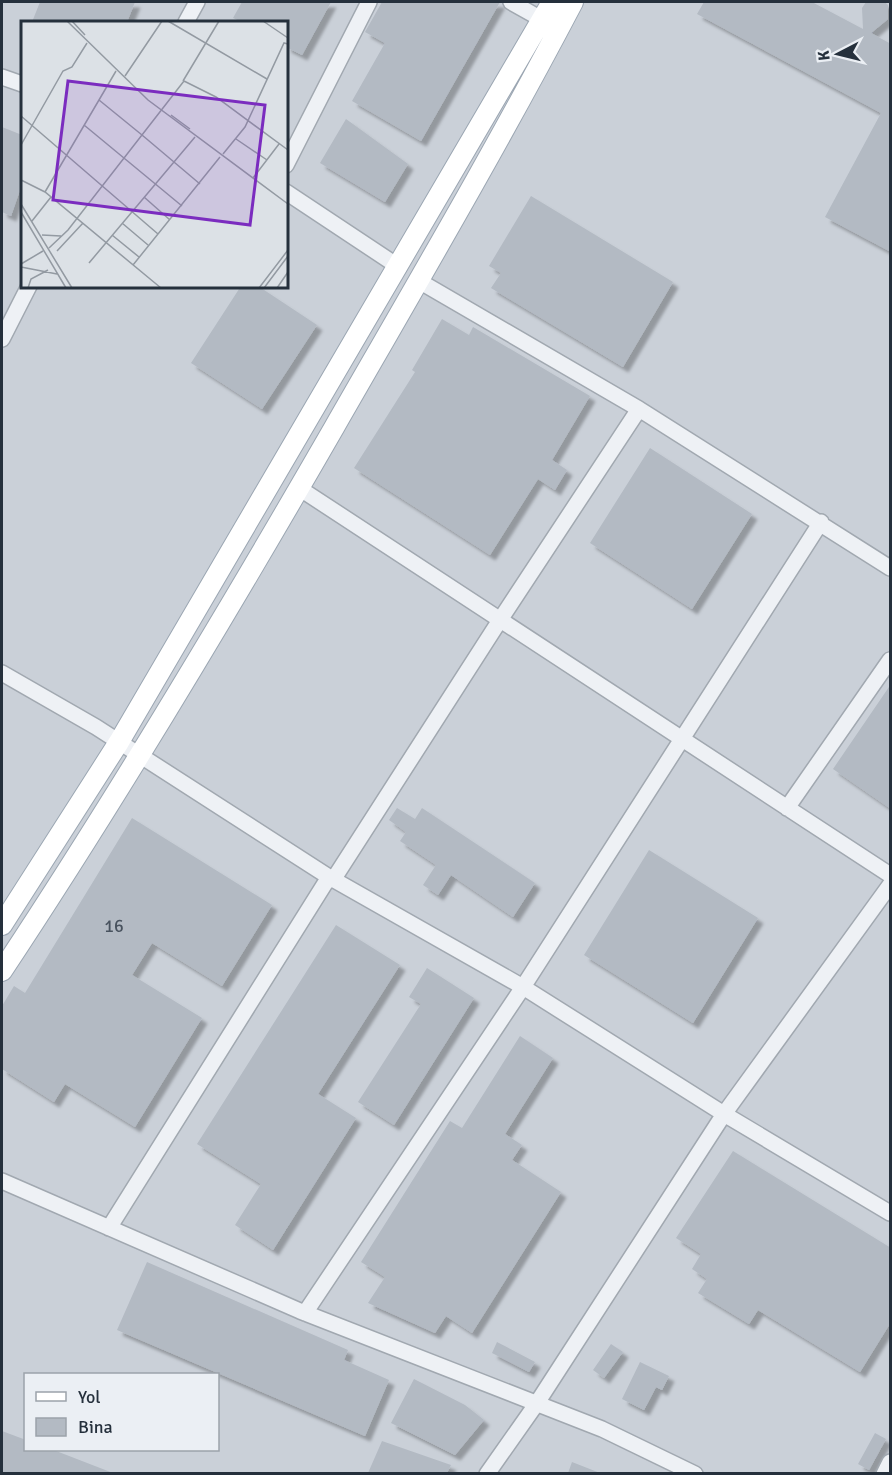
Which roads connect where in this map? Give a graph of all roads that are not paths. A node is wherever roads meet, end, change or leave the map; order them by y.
1 (197, 2) edge
2 (369, 2) edge
3 (511, 2) edge
4 (552, 2) edge
5 (573, 2) edge
6 (543, 20) junction
7 (187, 21) edge
8 (2, 77) edge
9 (21, 84) edge
10 (288, 161) edge
11 (288, 193) edge
12 (399, 267) junction
13 (419, 281) junction
14 (28, 288) edge
15 (2, 339) edge
16 (639, 409) junction
17 (299, 488) junction
18 (820, 522) junction
19 (891, 568) edge
20 (500, 620) junction
21 (891, 660) edge
22 (2, 673) edge
23 (682, 739) junction
24 (119, 742) junction
25 (140, 756) junction
26 (787, 808) junction
27 (891, 875) edge
28 (331, 878) junction
29 (891, 885) edge
30 (2, 925) edge
31 (2, 971) edge
32 (523, 987) junction
33 (724, 1114) junction
34 (2, 1181) edge
35 (891, 1213) edge
36 (109, 1228) junction
37 (305, 1313) junction
38 (537, 1403) junction
39 (891, 1462) edge
40 (487, 1473) edge
41 (694, 1473) edge
42 (884, 1473) edge

1 - 7 street
2 - 10 street
3 - 6 street
4 - 6 main road
5 - 13 main road
6 - 12 main road
8 - 9 street
11 - 12 street
12 - 24 main road
13 - 16 street
13 - 17 main road
14 - 15 street
16 - 18 street
16 - 20 street
17 - 20 street
17 - 25 main road
18 - 19 street
18 - 23 street
20 - 23 street
20 - 28 street
21 - 26 street
22 - 24 street
23 - 26 street
23 - 32 street
24 - 25 street
24 - 30 main road
25 - 28 street
25 - 31 main road
26 - 27 street
28 - 32 street
28 - 36 street
29 - 33 street
32 - 33 street
32 - 37 street
33 - 35 street
33 - 38 street
34 - 36 street
36 - 37 street
37 - 38 street
38 - 40 street
38 - 41 street
39 - 42 street

